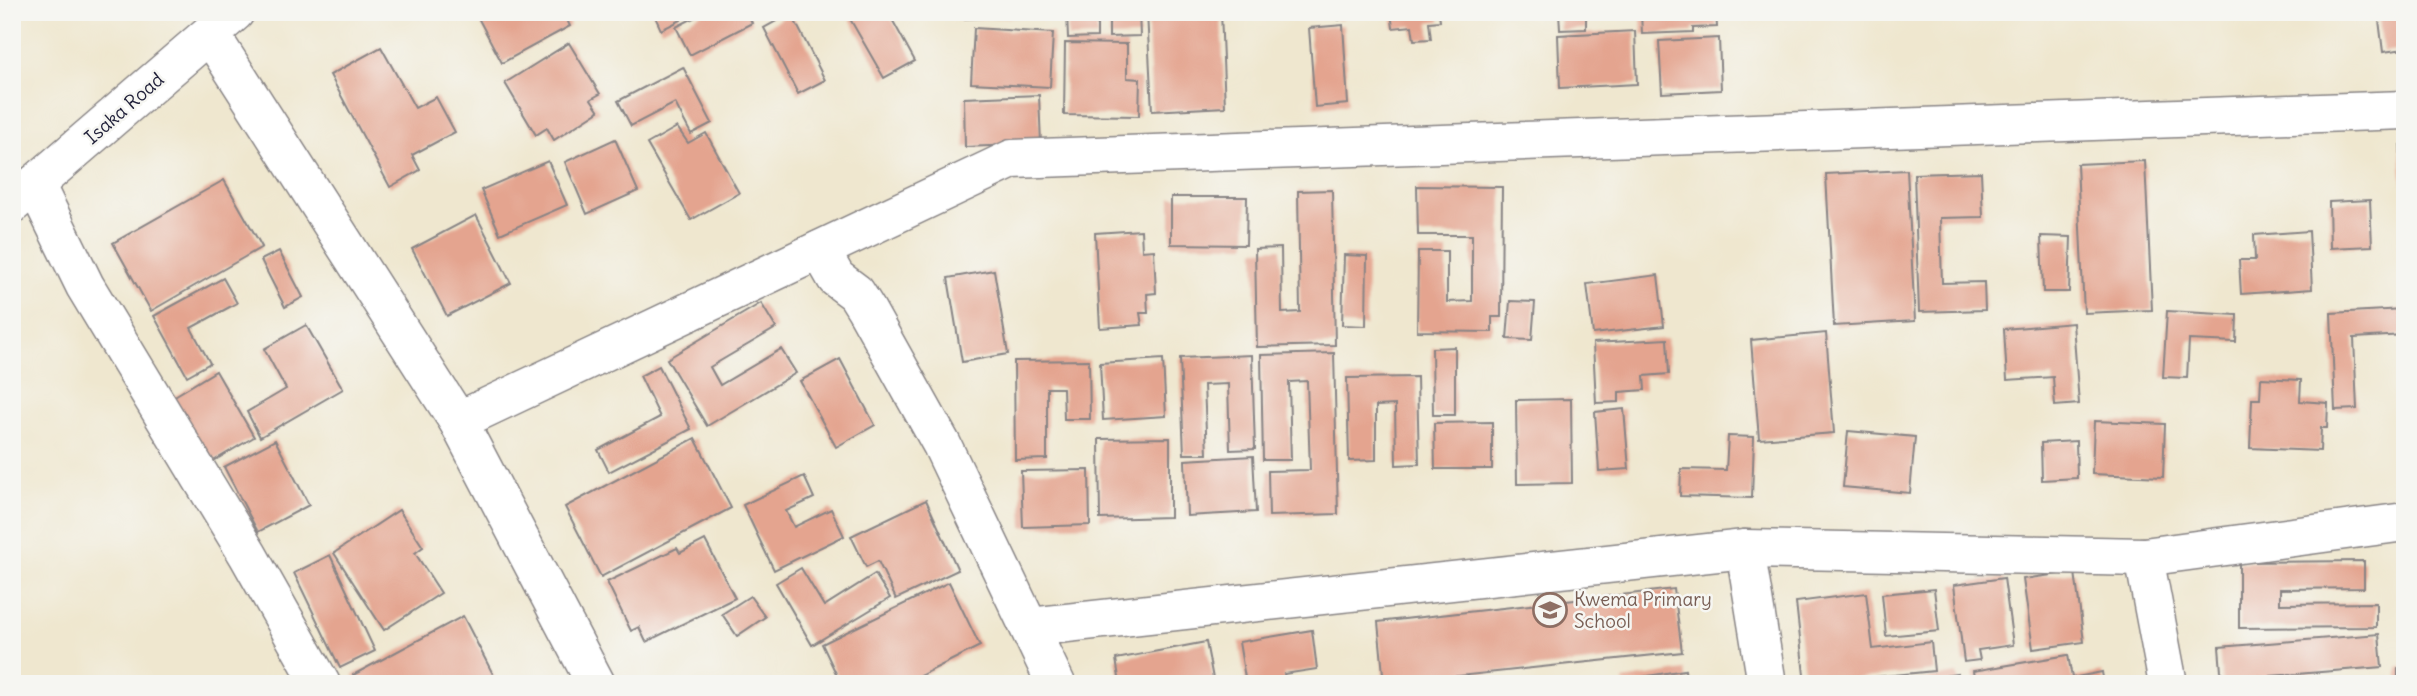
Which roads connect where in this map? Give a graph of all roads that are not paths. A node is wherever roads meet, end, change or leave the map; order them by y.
1 (222, 23) edge
2 (2405, 110) edge
3 (23, 194) edge
4 (820, 250) junction
5 (458, 421) junction
6 (2405, 522) edge
7 (1745, 549) junction
8 (2144, 557) junction
9 (1030, 627) junction
10 (321, 684) edge
11 (596, 684) edge
12 (1056, 684) edge
13 (1767, 684) edge
14 (2168, 684) edge

1 - 3 street, Isaka Road
1 - 5 street
2 - 4 street
3 - 10 street
4 - 5 street
4 - 9 street
5 - 11 street
6 - 8 street
7 - 8 street
7 - 9 street
7 - 13 street
8 - 14 street
9 - 12 street

